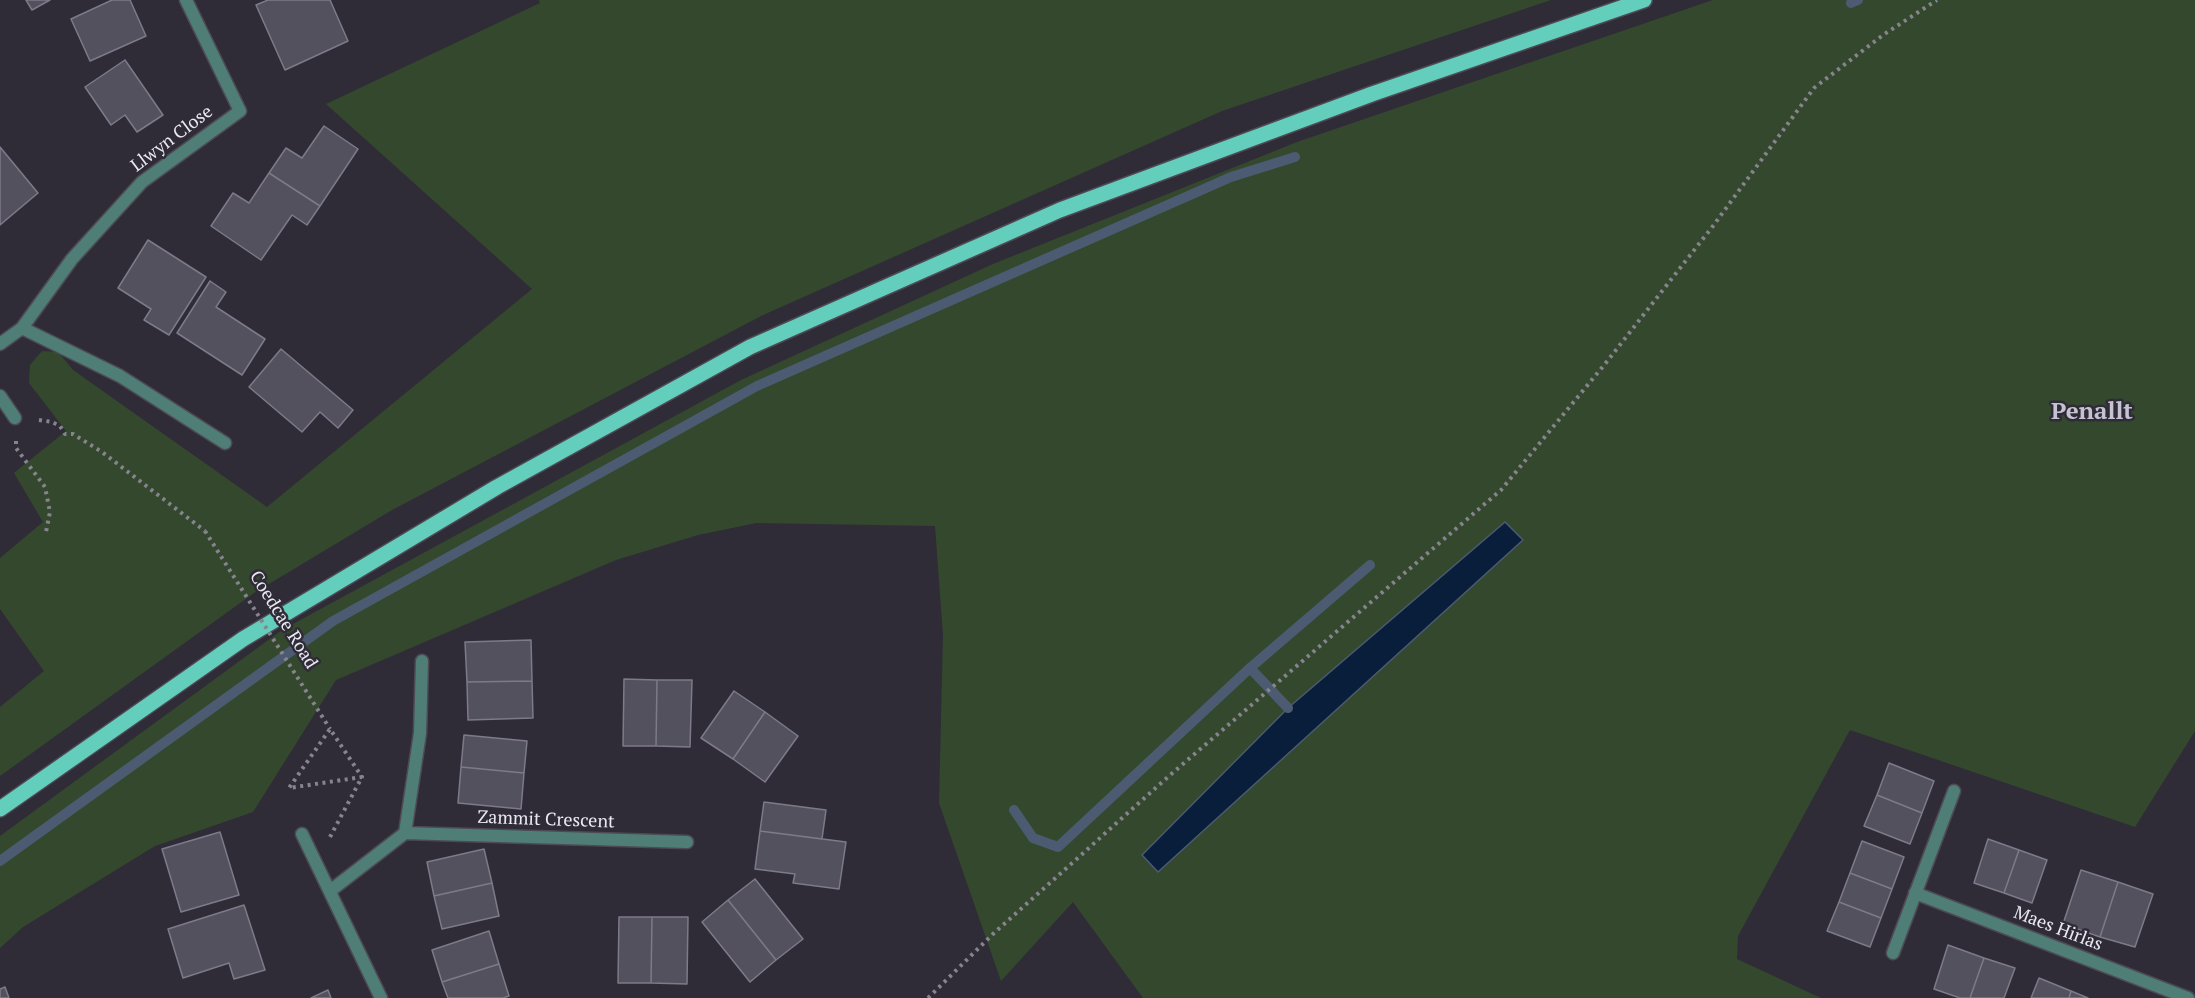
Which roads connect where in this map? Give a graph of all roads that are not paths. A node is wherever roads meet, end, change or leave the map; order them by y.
1 (186, 0) edge
2 (1644, 0) edge
3 (22, 328) junction
4 (0, 344) edge
5 (0, 396) edge
6 (15, 418) road end
7 (225, 443) dead end
8 (422, 661) dead end
9 (1954, 790) dead end
10 (0, 809) edge
11 (405, 833) junction
12 (302, 834) dead end
13 (687, 842) dead end
14 (330, 891) junction
15 (1915, 894) junction
16 (1893, 953) dead end
17 (381, 998) edge
18 (2188, 998) edge

1 - 3 street, Llwyn Close
2 - 10 main road
3 - 4 street, Llwyn Close
3 - 7 street
5 - 6 street
8 - 11 street
9 - 15 street
11 - 13 street, Zammit Crescent
11 - 14 street
12 - 14 street
14 - 17 street
15 - 16 street
15 - 18 street, Maes Hirlas

